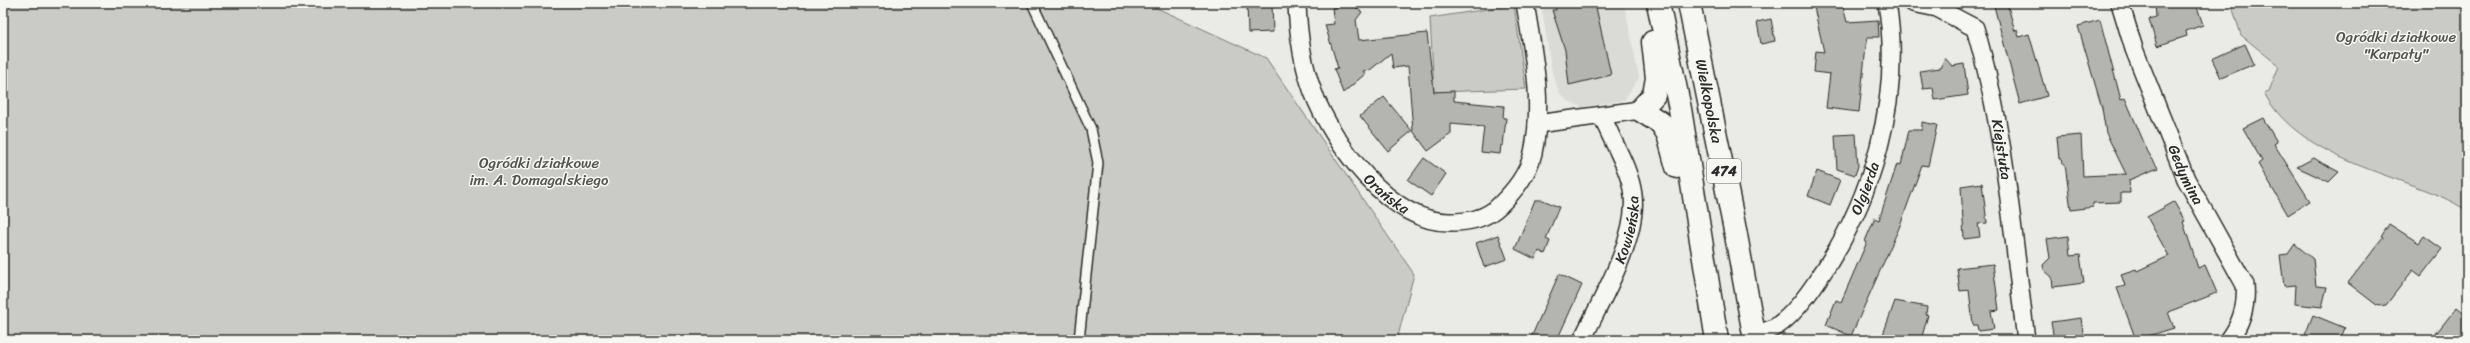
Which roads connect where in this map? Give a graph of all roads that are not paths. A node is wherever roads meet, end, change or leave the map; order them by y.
1 (1032, 3) edge
2 (1297, 3) edge
3 (1525, 3) edge
4 (1651, 3) edge
5 (1658, 3) edge
6 (1689, 3) edge
7 (1912, 3) edge
8 (2120, 3) edge
9 (1888, 5) edge
10 (1640, 110) junction
11 (1602, 116) junction
12 (1537, 124) junction
13 (1702, 242) junction
14 (1755, 337) edge
15 (1079, 340) edge
16 (1582, 340) edge
17 (1717, 340) edge
18 (2026, 340) edge
19 (2229, 340) edge

1 - 15 lane
2 - 12 street, Orańska
3 - 12 street, Orańska
4 - 10 main road
5 - 13 main road, Wielkopolska / 474
6 - 14 main road, Wielkopolska / 474
7 - 9 street, Kiejstuta
7 - 18 street, Kiejstuta
8 - 19 street, Gedymina
9 - 14 street, Olgierda
10 - 11 street
10 - 13 main road
11 - 12 street
11 - 16 street, Kowieńska
13 - 17 main road, Wielkopolska / 474

